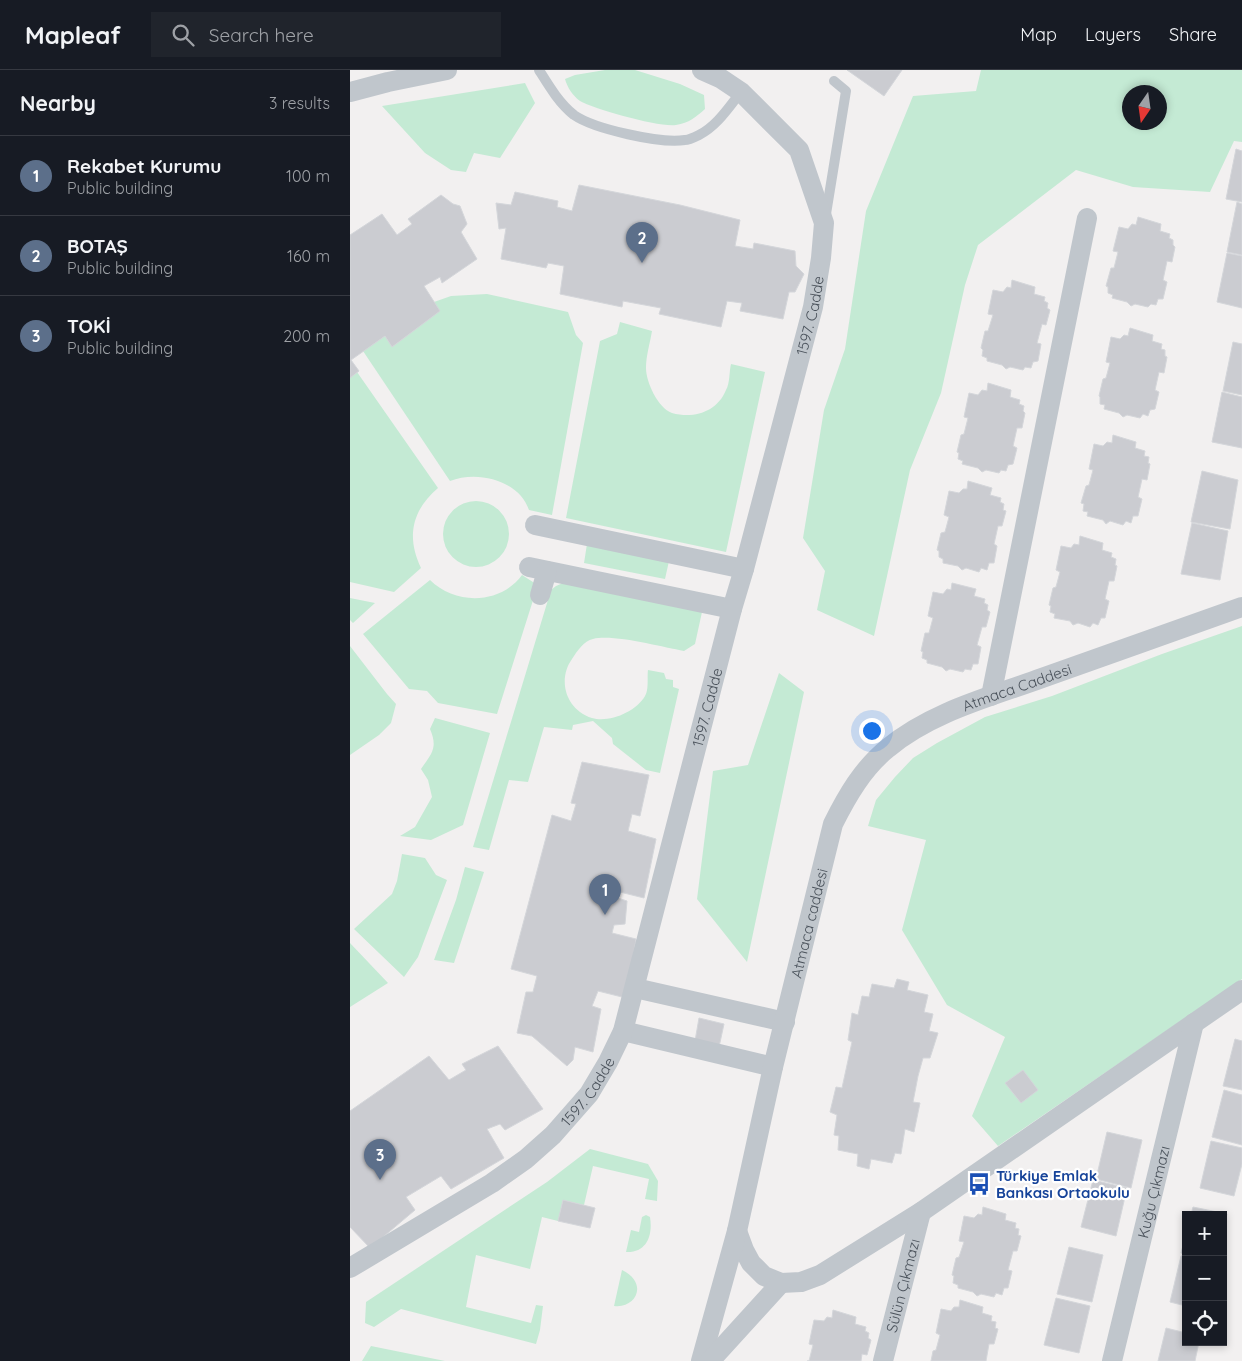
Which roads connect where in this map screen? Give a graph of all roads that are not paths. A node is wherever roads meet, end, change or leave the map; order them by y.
1 (447, 70) edge
2 (539, 70) edge
3 (702, 70) edge
4 (834, 81) dead end
5 (350, 92) edge
6 (741, 92) junction
7 (1087, 218) dead end
8 (824, 223) junction
9 (535, 524) dead end
10 (744, 569) junction
11 (540, 595) dead end
12 (1242, 607) edge
13 (732, 609) junction
14 (991, 696) junction
15 (833, 824) joint
16 (635, 988) junction
17 (1242, 990) edge
18 (785, 1022) junction
19 (1194, 1023) junction
20 (623, 1031) junction
21 (773, 1067) junction
22 (921, 1212) junction
23 (737, 1231) junction
24 (350, 1268) edge
25 (781, 1283) junction
26 (701, 1361) edge
27 (710, 1361) edge
28 (883, 1361) edge
29 (1112, 1361) edge

1 - 5 street
2 - 6 lane
3 - 6 street, 1597. Cadde
4 - 8 lane
6 - 8 street, 1597. Cadde
7 - 14 street
8 - 10 street, 1597. Cadde
9 - 10 street
10 - 13 street, 1597. Cadde
11 - 13 street
12 - 14 street, Atmaca Caddesi
13 - 16 street, 1597. Cadde
14 - 15 street, Atmaca Caddesi
15 - 18 street, Atmaca caddesi
16 - 18 street
16 - 20 street, 1597. Cadde
17 - 19 street
18 - 21 street, Atmaca caddesi
19 - 22 street
19 - 29 street, Kuğu Çıkmazı
20 - 21 street
20 - 24 street, 1597. Cadde
21 - 23 street, Atmaca caddesi
22 - 25 street
22 - 28 street, Sülün Çıkmazı
23 - 25 street
23 - 26 street, Atmaca caddesi
25 - 27 street

